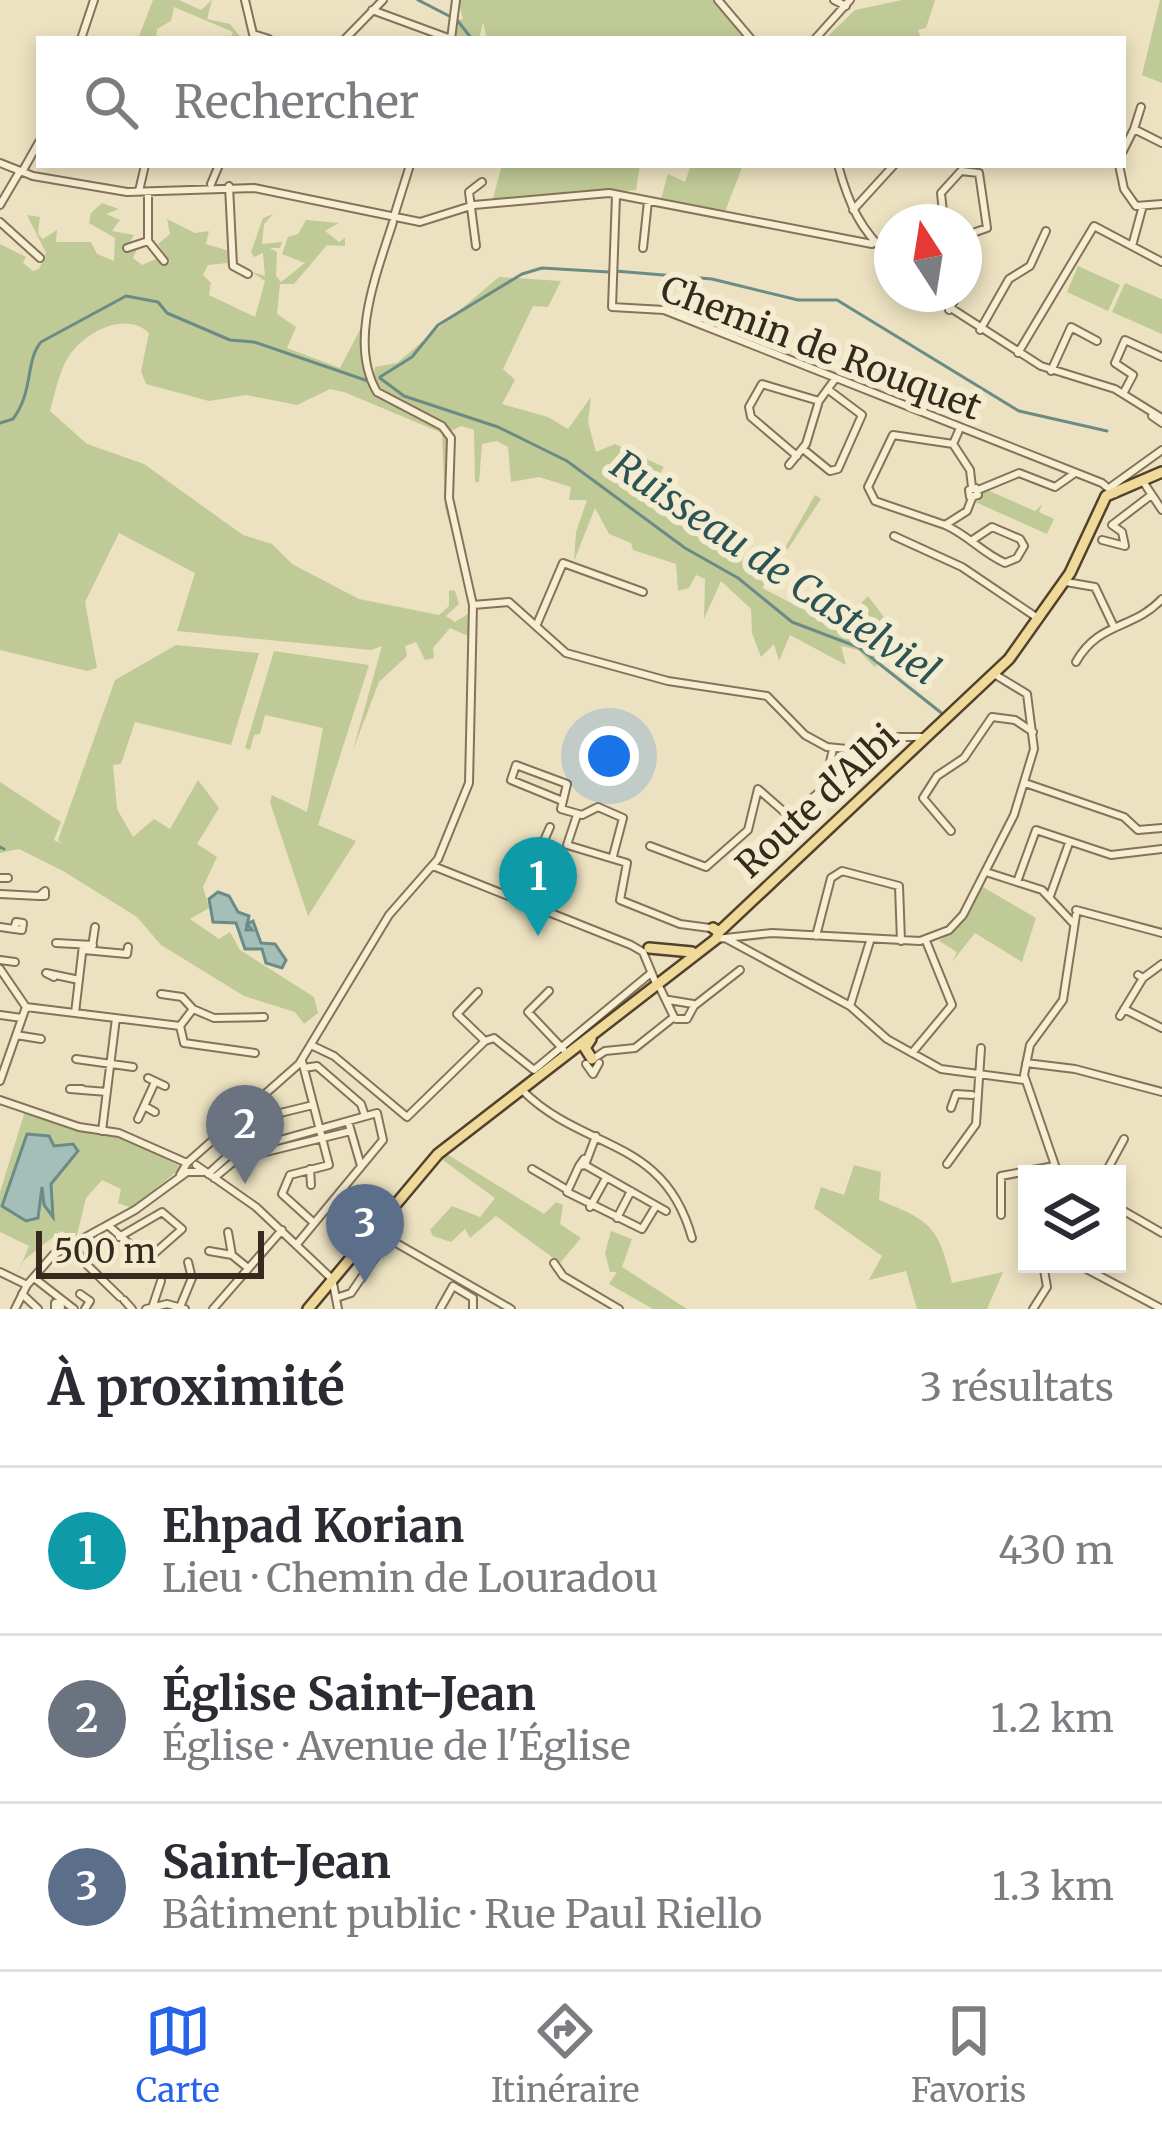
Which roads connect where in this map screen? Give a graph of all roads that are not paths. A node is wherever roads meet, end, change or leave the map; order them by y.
1 (94, 0) edge
2 (245, 0) edge
3 (383, 0) edge
4 (456, 0) edge
5 (718, 0) edge
6 (834, 0) edge
7 (848, 3) edge
8 (373, 10) junction
9 (82, 36) edge
10 (259, 36) edge
11 (348, 36) edge
12 (443, 36) edge
13 (452, 36) edge
14 (748, 36) edge
15 (818, 36) edge
16 (1141, 107) dead end
17 (1134, 129) junction
18 (1162, 143) edge
19 (1126, 145) edge
20 (36, 147) edge
21 (0, 163) edge
22 (145, 168) edge
23 (218, 168) edge
24 (409, 168) edge
25 (839, 168) edge
26 (891, 168) edge
27 (1120, 168) edge
28 (981, 169) edge
29 (21, 172) junction
30 (482, 182) dead end
31 (211, 185) junction
32 (229, 186) junction
33 (143, 192) junction
34 (616, 195) junction
35 (648, 201) junction
36 (942, 204) edge
37 (1162, 204) edge
38 (0, 205) edge
39 (474, 205) junction
40 (1142, 209) junction
41 (853, 210) junction
42 (394, 218) junction
43 (0, 222) edge
44 (982, 231) edge
45 (1046, 231) dead end
46 (861, 237) junction
47 (148, 241) junction
48 (874, 245) edge
49 (1131, 245) junction
50 (476, 246) dead end
51 (127, 248) dead end
52 (643, 248) dead end
53 (40, 258) dead end
54 (164, 261) dead end
55 (1162, 262) edge
56 (248, 274) dead end
57 (952, 312) edge
58 (980, 330) junction
59 (1097, 340) dead end
60 (1018, 353) junction
61 (1162, 357) edge
62 (1051, 371) junction
63 (836, 379) junction
64 (830, 391) junction
65 (1124, 393) junction
66 (819, 401) junction
67 (1159, 416) edge
68 (960, 428) junction
69 (953, 444) junction
70 (1162, 450) edge
71 (800, 452) junction
72 (789, 465) dead end
73 (1075, 472) junction
74 (1162, 472) edge
75 (1142, 480) junction
76 (975, 489) junction
77 (1113, 490) junction
78 (1162, 490) edge
79 (1151, 496) junction
80 (1162, 510) edge
81 (945, 525) junction
82 (894, 536) dead end
83 (1102, 539) dead end
84 (971, 541) junction
85 (1068, 580) junction
86 (643, 592) dead end
87 (1162, 598) edge
88 (473, 605) junction
89 (1039, 619) junction
90 (536, 625) junction
91 (1117, 626) junction
92 (1076, 662) dead end
93 (994, 674) junction
94 (1031, 719) junction
95 (1018, 722) junction
96 (1033, 732) junction
97 (922, 740) junction
98 (833, 748) junction
99 (1025, 783) junction
100 (560, 800) junction
101 (577, 815) junction
102 (795, 816) junction
103 (550, 826) dead end
104 (1162, 828) edge
105 (951, 831) dead end
106 (777, 832) dead end
107 (1070, 843) junction
108 (650, 846) dead end
109 (1162, 850) edge
110 (614, 856) junction
111 (434, 866) junction
112 (986, 872) junction
113 (1017, 882) junction
114 (0, 894) edge
115 (39, 896) dead end
116 (1049, 896) junction
117 (518, 899) junction
118 (1073, 912) junction
119 (0, 927) edge
120 (95, 927) dead end
121 (14, 929) dead end
122 (1162, 933) edge
123 (713, 934) junction
124 (816, 935) junction
125 (870, 940) junction
126 (926, 940) junction
127 (901, 941) junction
128 (56, 943) dead end
129 (128, 947) dead end
130 (87, 948) junction
131 (697, 951) junction
132 (647, 953) junction
133 (15, 962) dead end
134 (0, 964) edge
135 (1162, 964) edge
136 (740, 970) dead end
137 (54, 976) dead end
138 (667, 976) junction
139 (79, 980) junction
140 (654, 980) junction
141 (549, 991) dead end
142 (478, 992) dead end
143 (161, 994) dead end
144 (706, 996) junction
145 (850, 1006) junction
146 (26, 1007) junction
147 (193, 1010) junction
148 (622, 1011) junction
149 (679, 1012) junction
150 (75, 1013) junction
151 (0, 1015) edge
152 (264, 1017) dead end
153 (22, 1018) junction
154 (116, 1018) junction
155 (180, 1026) junction
156 (1162, 1028) edge
157 (16, 1035) junction
158 (41, 1039) dead end
159 (485, 1041) junction
160 (0, 1047) edge
161 (11, 1048) junction
162 (981, 1048) dead end
163 (565, 1051) junction
164 (255, 1053) dead end
165 (911, 1054) junction
166 (303, 1058) junction
167 (76, 1059) dead end
168 (594, 1060) junction
169 (111, 1062) junction
170 (1026, 1063) junction
171 (133, 1067) dead end
172 (550, 1068) junction
173 (976, 1073) junction
174 (1023, 1077) junction
175 (0, 1081) edge
176 (165, 1086) dead end
177 (82, 1090) dead end
178 (522, 1090) junction
179 (1162, 1092) edge
180 (107, 1093) junction
181 (974, 1095) junction
182 (0, 1100) edge
183 (502, 1104) junction
184 (313, 1105) junction
185 (144, 1106) junction
186 (951, 1108) dead end
187 (154, 1112) dead end
188 (365, 1116) junction
189 (138, 1119) dead end
190 (348, 1121) junction
191 (102, 1131) junction
192 (351, 1131) junction
193 (321, 1135) junction
194 (596, 1136) junction
195 (1124, 1139) dead end
196 (251, 1152) junction
197 (583, 1163) junction
198 (947, 1164) dead end
199 (1056, 1165) edge
200 (1111, 1165) edge
201 (362, 1166) junction
202 (197, 1167) junction
203 (532, 1168) dead end
204 (310, 1169) junction
205 (1018, 1175) edge
206 (606, 1177) junction
207 (311, 1185) dead end
208 (566, 1189) junction
209 (631, 1191) junction
210 (656, 1206) junction
211 (590, 1207) junction
212 (666, 1211) dead end
213 (1126, 1213) edge
214 (1001, 1214) dead end
215 (617, 1218) junction
216 (314, 1223) junction
217 (109, 1226) junction
218 (282, 1230) junction
219 (228, 1232) dead end
220 (378, 1233) junction
221 (1162, 1233) edge
222 (119, 1237) junction
223 (692, 1238) dead end
224 (75, 1244) junction
225 (297, 1244) junction
226 (358, 1250) junction
227 (209, 1251) dead end
228 (232, 1255) junction
229 (188, 1262) dead end
230 (554, 1263) dead end
231 (248, 1268) junction
232 (0, 1272) edge
233 (1045, 1273) edge
234 (1094, 1273) edge
235 (34, 1278) junction
236 (161, 1281) dead end
237 (331, 1284) junction
238 (27, 1285) junction
239 (469, 1289) junction
240 (22, 1294) junction
241 (80, 1294) dead end
242 (310, 1306) edge
243 (149, 1307) edge
244 (183, 1308) edge
245 (442, 1308) edge
246 (15, 1309) edge
247 (38, 1309) edge
248 (74, 1309) edge
249 (85, 1309) edge
250 (132, 1309) edge
251 (214, 1309) edge
252 (338, 1309) edge
253 (473, 1309) edge
254 (511, 1309) edge
255 (619, 1309) edge
256 (1033, 1309) edge
257 (1162, 1309) edge

1 - 9 street
2 - 10 street
3 - 8 street
4 - 13 street
5 - 14 street
6 - 7 street
7 - 15 street
8 - 11 street
8 - 12 street
16 - 17 street
17 - 18 street
17 - 19 street
20 - 29 street
21 - 29 street
22 - 33 street
23 - 31 street
24 - 42 street
25 - 41 street
26 - 41 street
27 - 40 street
28 - 36 street
28 - 44 street
29 - 33 street
29 - 38 street
30 - 39 street
31 - 32 street
31 - 33 street
32 - 42 street
32 - 56 street
33 - 47 street
34 - 35 street
34 - 39 street
34 - 63 street, Chemin de Rouquet
35 - 46 street
35 - 52 street
37 - 40 street
39 - 42 street
39 - 50 street
40 - 49 street
41 - 46 street
42 - 88 street
43 - 53 street
45 - 58 street
46 - 48 street
47 - 51 street
47 - 54 street
49 - 55 street
49 - 60 street
57 - 58 street
58 - 60 street
59 - 62 street
60 - 62 street
61 - 65 street
62 - 65 street
63 - 64 street
63 - 68 street, Chemin de Rouquet
64 - 66 street
64 - 71 street
65 - 67 street
66 - 71 street
66 - 71 street
68 - 69 street
68 - 73 street, Chemin de Rouquet
69 - 76 street
69 - 81 street
70 - 77 street
71 - 72 street
73 - 76 street
73 - 77 street, Chemin de Rouquet
74 - 75 main road
75 - 77 main road
75 - 79 street
76 - 81 street
77 - 85 main road, Route d'Albi
78 - 79 street
79 - 80 street
79 - 83 street
81 - 84 street
82 - 89 street
84 - 84 street
85 - 89 main road, Route d'Albi
85 - 91 street
86 - 90 street
87 - 91 street
88 - 90 street
88 - 111 street
89 - 93 main road, Route d'Albi
90 - 98 street
91 - 92 street
93 - 94 street
93 - 97 main road, Route d'Albi
94 - 95 street
94 - 96 street
95 - 96 street
95 - 105 street
96 - 99 street
97 - 98 street
97 - 123 main road, Route d'Albi
98 - 102 street
99 - 104 street
99 - 112 street
100 - 100 street
100 - 101 street
101 - 110 street
101 - 110 street
102 - 106 street
102 - 108 street
103 - 117 street
107 - 109 street
107 - 113 street
107 - 116 street
110 - 123 street
111 - 117 street
111 - 166 street
112 - 113 street
112 - 126 street
113 - 116 street
114 - 115 street
116 - 118 street
117 - 132 street
118 - 122 street
118 - 170 street
119 - 121 street
120 - 130 street
123 - 124 street
123 - 131 main road
123 - 145 street
124 - 125 street
124 - 127 street
125 - 127 street
125 - 145 street
126 - 127 street
126 - 165 street
128 - 130 street
129 - 130 street
130 - 139 street
131 - 132 main road
131 - 138 main road
132 - 138 main road
132 - 140 street
133 - 134 street
134 - 146 street
135 - 156 street
136 - 144 street
137 - 139 street
138 - 148 main road
139 - 150 street
140 - 149 street
140 - 163 street
141 - 163 street
142 - 159 street
143 - 147 street
144 - 149 street
144 - 149 street
145 - 165 street
146 - 150 street
146 - 153 street
147 - 152 street
147 - 155 street
148 - 163 main road
148 - 168 main road
149 - 168 street
150 - 154 street
151 - 153 street
153 - 157 street
154 - 155 street
154 - 169 street
155 - 164 street
157 - 158 street
157 - 161 street
159 - 163 street
159 - 166 street
160 - 161 street
161 - 175 street
162 - 173 street
163 - 172 main road
163 - 183 main road
165 - 173 street
166 - 184 street
166 - 188 street
166 - 202 street
167 - 169 street
168 - 172 main road
169 - 171 street
169 - 180 street
170 - 174 street
170 - 179 street
172 - 178 main road
173 - 174 street
173 - 181 street
174 - 199 street
176 - 185 street
177 - 180 street
178 - 183 main road
178 - 194 street
180 - 191 street
181 - 186 street
181 - 198 street
182 - 191 street
183 - 220 main road
184 - 193 street
184 - 196 street
185 - 187 street
185 - 189 street
188 - 190 street
188 - 201 street
190 - 192 street
190 - 193 street
191 - 202 street
192 - 193 street
192 - 201 street
193 - 196 street
193 - 204 street
194 - 197 street
194 - 223 street
195 - 200 street
196 - 202 street
197 - 206 street
197 - 208 street
201 - 216 street
202 - 217 street
202 - 218 street
203 - 208 street
204 - 207 street
204 - 216 street
205 - 214 street
206 - 209 street
206 - 211 street
208 - 211 street
209 - 210 street
209 - 215 street
210 - 212 street
210 - 215 street
211 - 215 street
213 - 221 street
216 - 225 street
217 - 222 street
217 - 224 street
218 - 225 street
218 - 231 street
219 - 228 street
220 - 226 main road
220 - 237 street
220 - 239 street
222 - 222 street
224 - 235 street
224 - 250 street
225 - 237 street
226 - 237 main road
226 - 237 main road
227 - 228 street
228 - 231 street
229 - 244 street
230 - 255 street
231 - 251 street
232 - 238 street
233 - 256 street
234 - 257 street
235 - 238 street
235 - 248 street
236 - 243 street
237 - 242 main road
237 - 252 street
238 - 240 street
239 - 245 street
239 - 253 street
239 - 254 street
240 - 246 street
240 - 247 street
241 - 249 street
243 - 244 street

